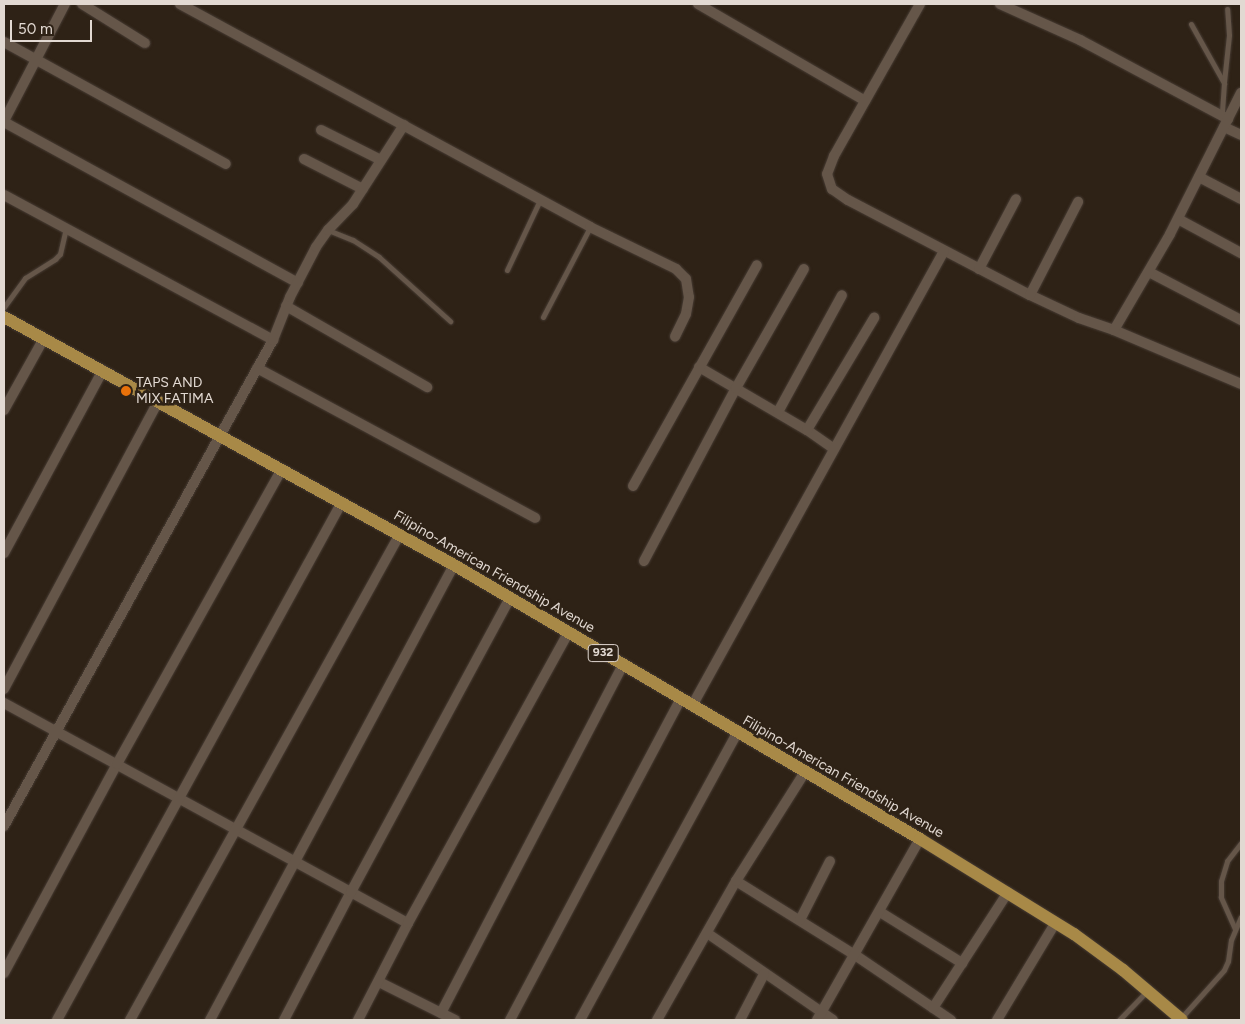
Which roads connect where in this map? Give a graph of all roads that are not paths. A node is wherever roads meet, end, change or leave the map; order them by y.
1 (65, 4) edge
2 (82, 4) edge
3 (180, 4) edge
4 (698, 4) edge
5 (920, 4) edge
6 (1000, 4) edge
7 (1227, 9) dead end
8 (1191, 24) dead end
9 (4, 42) edge
10 (145, 43) dead end
11 (36, 59) junction
12 (1224, 83) junction
13 (1241, 93) edge
14 (865, 101) junction
15 (1225, 120) junction
16 (4, 122) edge
17 (404, 125) junction
18 (322, 130) dead end
19 (1241, 135) edge
20 (304, 159) dead end
21 (381, 160) junction
22 (226, 164) dead end
23 (1199, 177) junction
24 (363, 189) junction
25 (4, 195) edge
26 (540, 199) junction
27 (1016, 199) dead end
28 (1241, 199) edge
29 (1078, 202) dead end
30 (1178, 219) junction
31 (590, 228) junction
32 (66, 229) junction
33 (328, 230) junction
34 (944, 251) junction
35 (1241, 253) edge
36 (757, 265) dead end
37 (804, 269) dead end
38 (979, 269) junction
39 (507, 270) dead end
40 (1149, 272) junction
41 (298, 283) junction
42 (842, 295) dead end
43 (1030, 295) junction
44 (286, 306) junction
45 (4, 307) edge
46 (4, 317) edge
47 (543, 317) dead end
48 (874, 318) dead end
49 (1241, 320) edge
50 (450, 321) dead end
51 (1114, 330) junction
52 (675, 337) dead end
53 (44, 338) junction
54 (273, 340) junction
55 (699, 367) junction
56 (257, 368) junction
57 (103, 370) junction
58 (1241, 384) edge
59 (427, 387) dead end
60 (736, 388) junction
61 (158, 400) junction
62 (4, 410) edge
63 (778, 412) junction
64 (807, 430) junction
65 (219, 434) junction
66 (834, 449) junction
67 (282, 469) junction
68 (633, 486) dead end
69 (342, 502) junction
70 (535, 518) dead end
71 (400, 534) junction
72 (4, 553) edge
73 (644, 561) dead end
74 (454, 565) junction
75 (510, 598) junction
76 (568, 633) junction
77 (623, 665) junction
78 (4, 689) edge
79 (681, 699) junction
80 (4, 703) edge
81 (692, 706) junction
82 (55, 731) junction
83 (737, 733) junction
84 (117, 764) junction
85 (805, 772) junction
86 (178, 797) junction
87 (4, 826) edge
88 (237, 829) junction
89 (920, 839) junction
90 (1241, 843) edge
91 (294, 860) junction
92 (830, 861) dead end
93 (736, 881) junction
94 (351, 892) junction
95 (1008, 892) junction
96 (880, 912) junction
97 (1241, 917) edge
98 (800, 920) junction
99 (1056, 922) junction
100 (408, 923) junction
101 (1235, 929) junction
102 (707, 933) junction
103 (855, 955) junction
104 (962, 963) junction
105 (4, 973) edge
106 (764, 974) junction
107 (379, 982) junction
108 (1148, 990) junction
109 (933, 1008) junction
110 (441, 1013) junction
111 (819, 1016) edge
112 (1181, 1019) edge
113 (57, 1020) edge
114 (130, 1020) edge
115 (210, 1020) edge
116 (284, 1020) edge
117 (358, 1020) edge
118 (454, 1020) edge
119 (510, 1020) edge
120 (580, 1020) edge
121 (658, 1020) edge
122 (740, 1020) edge
123 (833, 1020) edge
124 (951, 1020) edge
125 (997, 1020) edge
126 (1118, 1020) edge

1 - 11 street
2 - 10 street
3 - 17 street
4 - 14 street
5 - 14 street
6 - 15 street
7 - 12 lane
8 - 12 lane
9 - 11 street
11 - 16 street
11 - 22 street
12 - 15 lane
13 - 15 street
14 - 34 street
15 - 19 street
15 - 23 street
16 - 41 street
17 - 21 street
17 - 26 street
18 - 21 street
20 - 24 street
21 - 24 street
23 - 28 street
23 - 30 street
24 - 33 street
25 - 32 street
26 - 31 street
26 - 39 lane
27 - 38 street
29 - 43 street
30 - 35 street
30 - 40 street
31 - 47 lane
31 - 52 street
32 - 45 lane
32 - 54 street
33 - 41 street
33 - 50 lane
34 - 38 street
34 - 66 street
36 - 55 street
37 - 60 street
38 - 43 street
40 - 49 street
40 - 51 street
41 - 44 street
42 - 63 street
43 - 51 street
44 - 54 street
44 - 59 street
46 - 53 main road, Filipino-American Friendship Avenue / 932
48 - 64 street
51 - 58 street
53 - 57 main road, Filipino-American Friendship Avenue / 932
53 - 62 street
54 - 56 street
55 - 60 street
55 - 68 street
56 - 65 street
56 - 70 street
57 - 61 main road, Filipino-American Friendship Avenue / 932
57 - 72 street
60 - 63 street
60 - 73 street
61 - 65 main road, Filipino-American Friendship Avenue / 932
61 - 78 street
63 - 64 street
64 - 66 street
65 - 67 main road, Filipino-American Friendship Avenue / 932
65 - 82 street
66 - 81 street
67 - 69 main road, Filipino-American Friendship Avenue / 932
67 - 84 street
69 - 71 main road, Filipino-American Friendship Avenue / 932
69 - 86 street
71 - 74 main road, Filipino-American Friendship Avenue / 932
71 - 88 street
74 - 75 main road, Filipino-American Friendship Avenue / 932
74 - 91 street
75 - 76 main road, Filipino-American Friendship Avenue / 932
75 - 94 street
76 - 77 main road, Filipino-American Friendship Avenue / 932
76 - 100 street
77 - 79 main road, Filipino-American Friendship Avenue / 932
77 - 110 street
79 - 81 main road, Filipino-American Friendship Avenue / 932
79 - 119 street
80 - 82 street
81 - 83 main road, Filipino-American Friendship Avenue / 932
82 - 84 street
82 - 87 street
83 - 85 main road, Filipino-American Friendship Avenue / 932
83 - 120 street
84 - 86 street
84 - 105 street
85 - 89 main road, Filipino-American Friendship Avenue / 932
85 - 93 street
86 - 88 street
86 - 113 street
88 - 91 street
88 - 114 street
89 - 95 main road, Filipino-American Friendship Avenue / 932
89 - 96 street
90 - 101 lane
91 - 94 street
91 - 115 street
92 - 98 street
93 - 98 street
93 - 102 street
94 - 100 street
94 - 116 street
95 - 99 main road, Filipino-American Friendship Avenue / 932
95 - 104 street
96 - 103 street
96 - 104 street
97 - 101 lane
98 - 103 street
99 - 108 main road, Filipino-American Friendship Avenue / 932
99 - 125 street
100 - 107 street
101 - 112 lane
102 - 106 street
102 - 121 street
103 - 109 street
103 - 111 street
104 - 109 street
106 - 111 street
106 - 122 street
107 - 110 street
107 - 117 street
108 - 112 main road, Filipino-American Friendship Avenue / 932
108 - 126 lane
109 - 124 street
110 - 118 street
111 - 123 street

